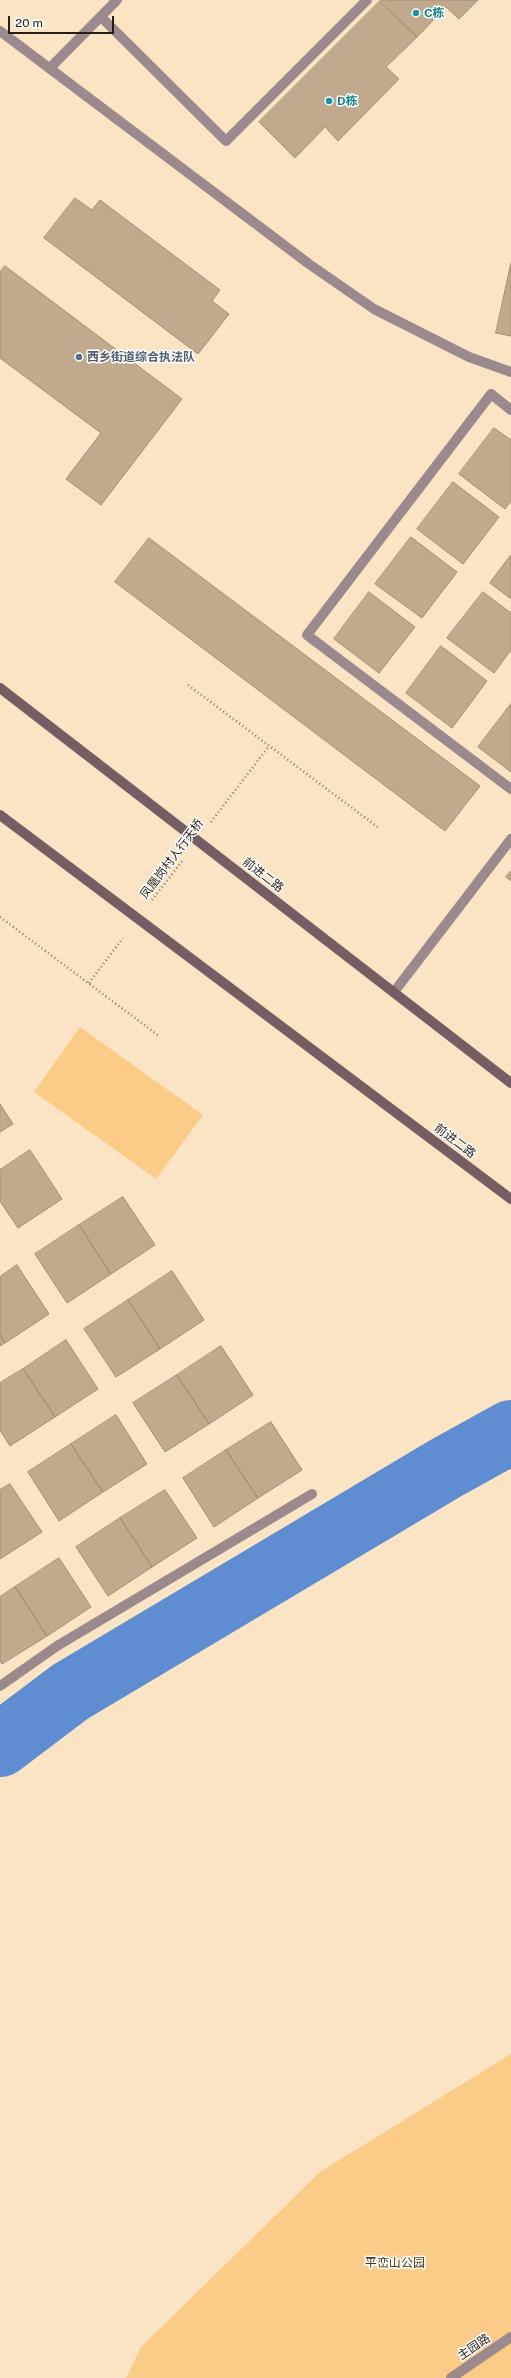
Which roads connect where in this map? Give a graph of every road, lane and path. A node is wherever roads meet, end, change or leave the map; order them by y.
1 (118, 0) edge
2 (367, 0) edge
3 (101, 17) junction
4 (0, 31) edge
5 (50, 68) junction
6 (511, 372) edge
7 (511, 410) edge
8 (188, 685) dead end
9 (0, 688) edge
10 (269, 746) junction
11 (511, 789) edge
12 (0, 815) edge
13 (208, 827) dead end
14 (379, 828) dead end
15 (511, 838) edge
16 (184, 858) dead end
17 (150, 902) dead end
18 (0, 917) edge
19 (127, 933) dead end
20 (89, 983) junction
21 (394, 992) junction
22 (160, 1036) dead end
23 (511, 1083) edge
24 (511, 1199) edge
25 (312, 1494) dead end
26 (0, 1686) edge
27 (511, 2337) edge
28 (451, 2378) edge

1 - 3 street
2 - 3 street
3 - 5 street
4 - 5 street
5 - 6 street
7 - 11 street
8 - 10 path
9 - 21 main road, 前进二路
10 - 13 path, 凤凰岗村人行天桥
10 - 14 path
12 - 24 main road, 前进二路
15 - 21 street
16 - 17 path, 凤凰岗村人行天桥
18 - 20 path
19 - 20 path
20 - 22 path
21 - 23 main road, 前进二路
25 - 26 street
27 - 28 street, 主园路

